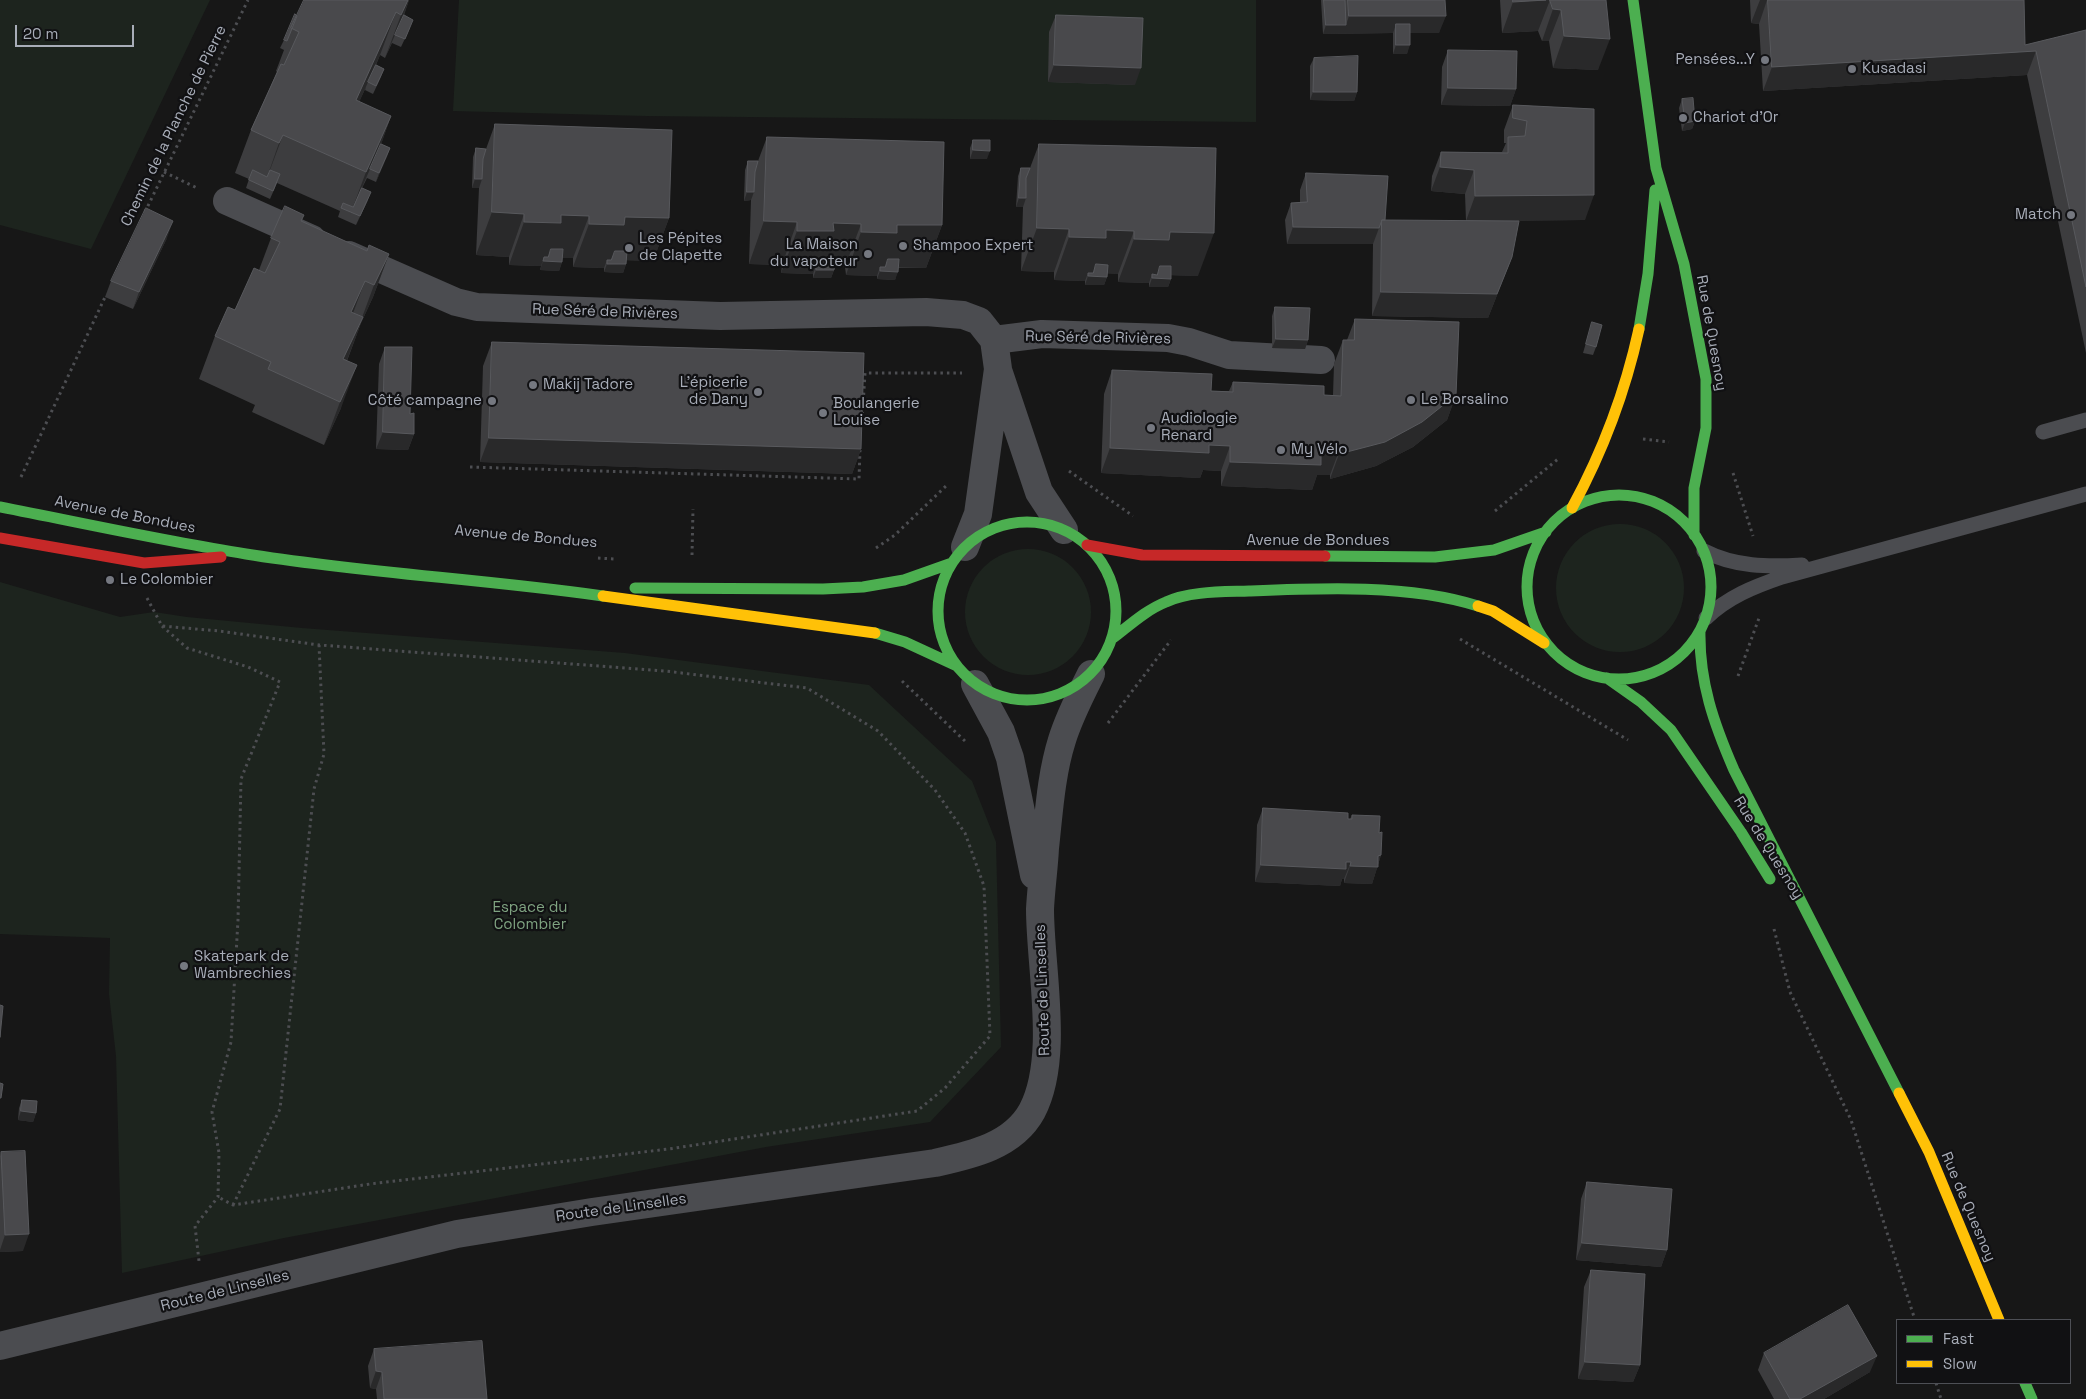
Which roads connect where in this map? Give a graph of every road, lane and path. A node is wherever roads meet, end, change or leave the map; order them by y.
1 (248, 0) edge
2 (1633, 0) edge
3 (1656, 168) junction
4 (227, 201) dead end
5 (144, 216) edge
6 (109, 289) edge
7 (994, 340) junction
8 (1321, 360) dead end
9 (998, 369) junction
10 (2086, 420) edge
11 (862, 431) edge
12 (2043, 432) dead end
13 (861, 440) edge
14 (1703, 445) junction
15 (1061, 465) dead end
16 (470, 467) dead end
17 (20, 479) dead end
18 (950, 482) dead end
19 (2086, 494) edge
20 (0, 507) edge
21 (1572, 508) junction
22 (693, 509) dead end
23 (1137, 518) dead end
24 (1546, 532) junction
25 (1694, 535) junction
26 (0, 538) edge
27 (1075, 538) junction
28 (1704, 551) junction
29 (868, 552) dead end
30 (245, 554) junction
31 (959, 555) junction
32 (592, 558) dead end
33 (621, 560) dead end
34 (692, 563) dead end
35 (1826, 563) junction
36 (1758, 565) junction
37 (1760, 584) junction
38 (539, 587) junction
39 (146, 596) dead end
40 (1703, 625) junction
41 (162, 626) junction
42 (1113, 638) junction
43 (1172, 639) dead end
44 (1469, 644) dead end
45 (319, 645) junction
46 (1548, 646) junction
47 (895, 674) dead end
48 (1091, 674) junction
49 (966, 675) junction
50 (1607, 678) junction
51 (1736, 682) dead end
52 (1107, 724) dead end
53 (974, 745) dead end
54 (1636, 745) dead end
55 (1777, 889) dead end
56 (1040, 908) junction
57 (1773, 926) dead end
58 (1807, 939) dead end
59 (1878, 1055) junction
60 (218, 1197) junction
61 (233, 1205) junction
62 (211, 1294) junction
63 (1915, 1319) edge
64 (1999, 1319) edge
65 (0, 1346) edge
66 (1936, 1384) edge
67 (2025, 1384) edge
68 (1941, 1399) edge
69 (2032, 1399) edge

1 - 5 path, Chemin de la Planche de Pierre
2 - 3 main road, Rue de Quesnoy
3 - 14 main road, Rue de Quesnoy
3 - 21 main road, Rue de Quesnoy
4 - 7 street, Rue Séré de Rivières
6 - 17 path
7 - 8 street, Rue Séré de Rivières
7 - 9 street
9 - 11 path
9 - 27 street
9 - 31 street
10 - 12 lane
13 - 16 path
14 - 25 main road, Rue de Quesnoy
14 - 36 path
15 - 23 path
18 - 29 path
19 - 35 lane
20 - 30 main road, Avenue de Bondues
21 - 24 main road
21 - 25 main road, Rue de Quesnoy
22 - 34 path
24 - 27 main road, Avenue de Bondues
24 - 46 main road
25 - 28 main road, Rue de Quesnoy
26 - 30 main road, Avenue de Bondues
27 - 31 main road
27 - 42 main road
28 - 36 lane
28 - 40 main road, Rue de Quesnoy
30 - 38 main road, Avenue de Bondues
31 - 38 main road, Avenue de Bondues
31 - 49 main road
32 - 33 path, Avenue de Bondues
35 - 36 lane
35 - 37 lane
37 - 40 lane
37 - 51 path
38 - 49 main road, Avenue de Bondues
39 - 41 path
40 - 50 main road
40 - 59 main road, Rue de Quesnoy
41 - 45 path
41 - 60 path
42 - 46 main road
42 - 48 main road
43 - 52 path
44 - 54 path
45 - 61 path
45 - 61 path
46 - 50 main road
47 - 53 path
48 - 49 main road
48 - 56 street, Route de Linselles
49 - 56 street, Route de Linselles
50 - 55 main road, Rue de Quesnoy
56 - 62 street, Route de Linselles
57 - 63 path
58 - 59 main road, Rue de Quesnoy
59 - 64 main road, Rue de Quesnoy
60 - 61 path
60 - 62 path
62 - 65 street, Route de Linselles
66 - 68 path
67 - 69 main road

